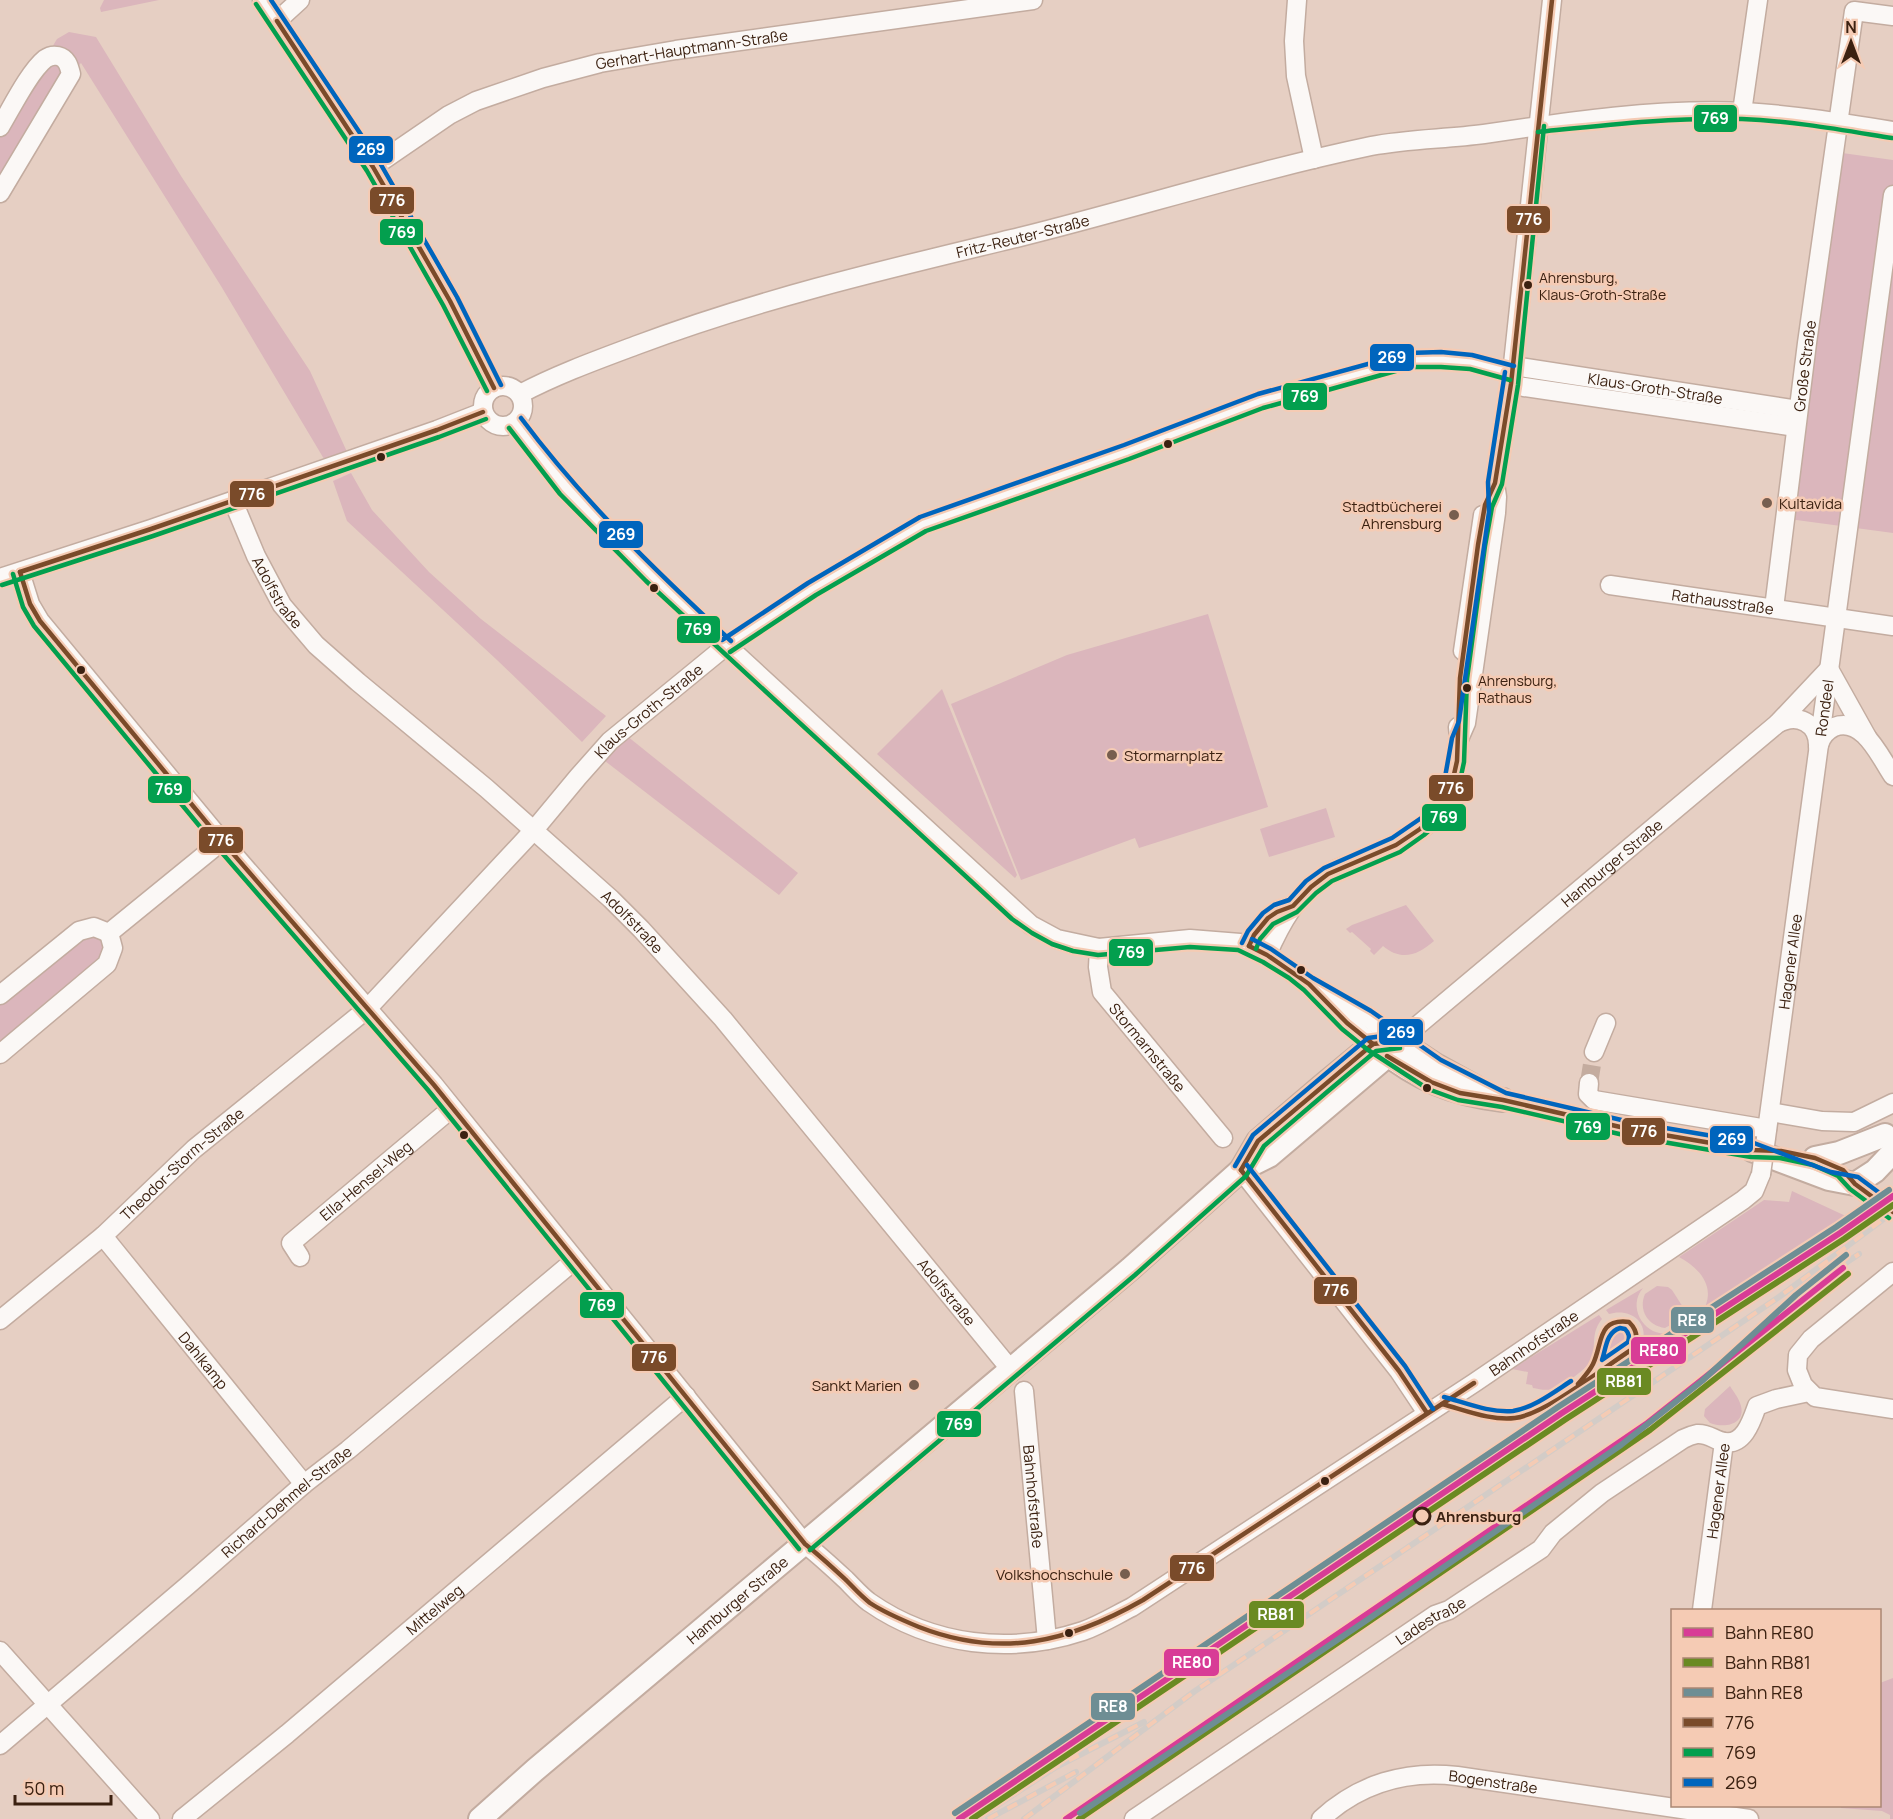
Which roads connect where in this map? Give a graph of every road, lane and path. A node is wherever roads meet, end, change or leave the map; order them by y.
1 (262, 0) edge
2 (300, 0) edge
3 (1297, 0) edge
4 (1552, 0) edge
5 (1758, 0) edge
6 (1024, 1) edge
7 (1893, 16) edge
8 (277, 21) junction
9 (1742, 112) junction
10 (1837, 122) junction
11 (1537, 125) junction
12 (0, 127) edge
13 (1893, 131) edge
14 (1314, 159) junction
15 (373, 167) junction
16 (0, 193) edge
17 (1893, 195) edge
18 (1512, 374) junction
19 (494, 388) junction
20 (520, 394) junction
21 (483, 412) junction
22 (1797, 419) junction
23 (515, 423) junction
24 (232, 501) junction
25 (20, 572) junction
26 (0, 578) edge
27 (1610, 585) dead end
28 (1774, 608) junction
29 (1835, 621) junction
30 (1893, 626) edge
31 (726, 646) junction
32 (1829, 669) junction
33 (1777, 724) junction
34 (1867, 737) junction
35 (1818, 747) junction
36 (1893, 776) edge
37 (534, 830) junction
38 (222, 841) junction
39 (1293, 906) junction
40 (109, 933) junction
41 (1249, 946) junction
42 (1099, 948) junction
43 (1267, 955) junction
44 (1309, 984) junction
45 (0, 996) edge
46 (367, 1009) junction
47 (1606, 1023) dead end
48 (1386, 1047) junction
49 (1594, 1052) tunnel mouth
50 (0, 1053) edge
51 (1589, 1083) dead end
52 (1893, 1103) edge
53 (452, 1108) junction
54 (1768, 1126) junction
55 (1223, 1138) dead end
56 (1890, 1139) edge
57 (1815, 1158) junction
58 (1241, 1170) junction
59 (1761, 1174) joint
60 (1855, 1184) junction
61 (104, 1236) junction
62 (300, 1257) dead end
63 (575, 1260) junction
64 (1893, 1272) edge
65 (0, 1320) edge
66 (1011, 1370) junction
67 (1024, 1390) dead end
68 (1809, 1392) junction
69 (686, 1396) junction
70 (1893, 1409) edge
71 (1427, 1413) junction
72 (1724, 1442) junction
73 (304, 1484) junction
74 (805, 1544) junction
75 (1702, 1609) edge
76 (1047, 1640) junction
77 (0, 1651) edge
78 (46, 1704) junction
79 (0, 1745) edge
80 (1675, 1811) edge
81 (150, 1819) edge
82 (182, 1819) edge
83 (480, 1819) edge
84 (1134, 1819) edge
85 (1321, 1819) edge
86 (1749, 1819) edge

1 - 8 street
2 - 8 street
3 - 14 street
4 - 11 street
5 - 9 street
6 - 15 street, Gerhart-Hauptmann-Straße
7 - 10 street, Große Straße
8 - 15 street
9 - 10 street, Fritz-Reuter-Straße
9 - 11 street, Fritz-Reuter-Straße
10 - 13 street, Fritz-Reuter-Straße
10 - 22 street, Große Straße
11 - 14 street, Fritz-Reuter-Straße
11 - 18 street
12 - 16 street
14 - 20 street, Fritz-Reuter-Straße
15 - 19 street
17 - 29 street
18 - 22 street, Klaus-Groth-Straße
18 - 31 street, Klaus-Groth-Straße
18 - 39 street
19 - 20 street
19 - 21 street
20 - 23 street
21 - 23 street
21 - 24 street
22 - 28 street, Große Straße
23 - 31 street
24 - 25 street
24 - 37 street, Adolfstraße
25 - 26 street
25 - 38 street, Bahnhofstraße
27 - 28 street, Rathausstraße
28 - 29 street, Rathausstraße
29 - 30 street, Rathausstraße
29 - 32 street, Rondeel
31 - 37 street, Klaus-Groth-Straße
31 - 42 street
32 - 33 street, Rondeel
32 - 34 street, Rondeel
32 - 35 street, Rondeel
33 - 35 street
33 - 48 street, Hamburger Straße
34 - 35 street
34 - 36 street, Rondeel
35 - 54 street, Hagener Allee
37 - 46 street, Klaus-Groth-Straße
37 - 66 street, Adolfstraße
38 - 40 street
38 - 46 street, Bahnhofstraße
39 - 41 street
39 - 43 street
40 - 45 street
40 - 50 street
41 - 42 street
41 - 43 street
42 - 55 street, Stormarnstraße
43 - 44 street
44 - 48 street
44 - 48 street
46 - 53 street, Bahnhofstraße
46 - 61 street, Theodor-Storm-Straße
47 - 49 street
48 - 58 main road, Hamburger Straße
51 - 54 street
52 - 54 street
53 - 62 street, Ella-Hensel-Weg
53 - 63 street, Bahnhofstraße
54 - 59 street, Hagener Allee, bridge
56 - 57 main road
56 - 60 main road
57 - 60 main road
57 - 60 main road
58 - 66 main road, Hamburger Straße
58 - 71 street
59 - 71 street, Bahnhofstraße
61 - 65 street, Theodor-Storm-Straße
61 - 73 street, Dahlkamp
63 - 69 street, Bahnhofstraße
63 - 73 street, Richard-Dehmel-Straße
64 - 68 street
66 - 74 main road, Hamburger Straße
67 - 76 street, Bahnhofstraße
68 - 70 street
68 - 72 street, Hagener Allee
69 - 74 street, Bahnhofstraße
69 - 82 street, Mittelweg
71 - 76 street, Bahnhofstraße
72 - 75 street, Hagener Allee
72 - 84 street, Ladestraße
73 - 78 street, Richard-Dehmel-Straße
74 - 76 street, Bahnhofstraße
74 - 83 main road, Hamburger Straße
77 - 78 street
78 - 79 street, Richard-Dehmel-Straße
78 - 81 street
80 - 85 street, Bogenstraße
80 - 86 street, Bogenstraße

